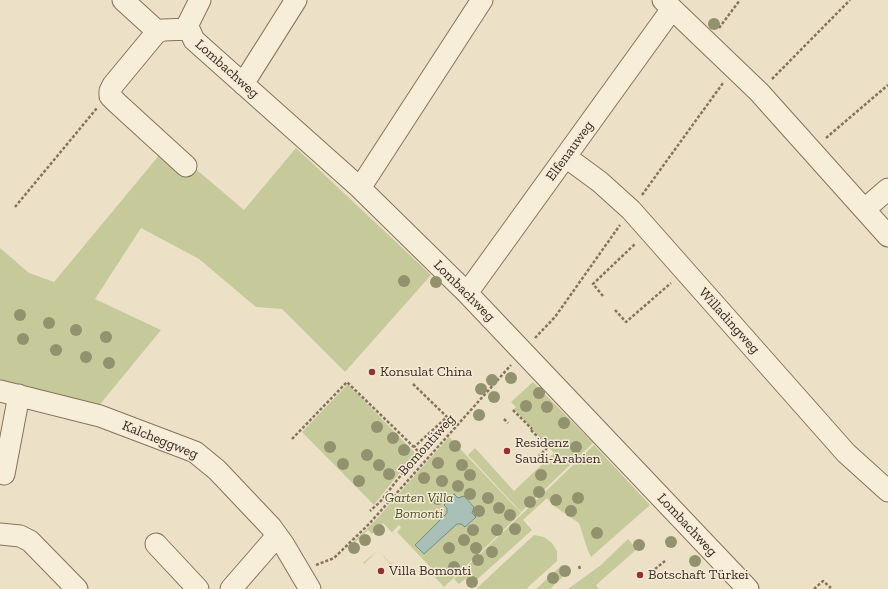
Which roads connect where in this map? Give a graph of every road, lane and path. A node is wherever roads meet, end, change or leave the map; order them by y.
1 (123, 0) edge
2 (200, 0) edge
3 (296, 0) edge
4 (482, 0) edge
5 (740, 0) edge
6 (850, 0) edge
7 (667, 4) edge
8 (189, 29) junction
9 (158, 32) junction
10 (708, 43) junction
11 (243, 84) junction
12 (888, 85) edge
13 (759, 92) junction
14 (110, 96) junction
15 (812, 150) junction
16 (566, 157) junction
17 (186, 166) dead end
18 (360, 188) junction
19 (888, 189) edge
20 (15, 207) dead end
21 (865, 209) junction
22 (888, 236) edge
23 (637, 243) dead end
24 (672, 282) dead end
25 (467, 293) junction
26 (603, 296) dead end
27 (615, 310) dead end
28 (524, 351) junction
29 (413, 384) dead end
30 (9, 393) edge
31 (513, 410) dead end
32 (504, 419) dead end
33 (508, 423) dead end
34 (292, 439) dead end
35 (414, 447) junction
36 (539, 454) dead end
37 (4, 474) dead end
38 (888, 491) edge
39 (370, 511) dead end
40 (0, 534) edge
41 (278, 536) junction
42 (156, 544) dead end
43 (664, 561) dead end
44 (655, 569) dead end
45 (305, 580) edge
46 (831, 588) edge
47 (78, 589) edge
48 (198, 589) edge
49 (231, 589) edge
50 (748, 589) edge
51 (814, 589) edge

1 - 9 street
2 - 8 street, Lombachweg
3 - 11 street
4 - 18 street
5 - 10 path
6 - 13 path
7 - 10 street, Elfenauweg
7 - 16 street, Elfenauweg
8 - 9 street
8 - 11 street, Lombachweg
9 - 14 street
10 - 13 street, Elfenauweg
11 - 18 street, Lombachweg
12 - 15 path
13 - 15 street, Elfenauweg
14 - 17 street
14 - 20 path
15 - 21 street, Elfenauweg
16 - 25 street, Elfenauweg
16 - 38 street, Willadingweg
18 - 25 street, Lombachweg
19 - 21 street
21 - 22 street, Elfenauweg
23 - 26 path
24 - 27 path
25 - 28 street, Lombachweg
28 - 45 path, Bomontiweg
28 - 50 street, Lombachweg
29 - 35 path
30 - 37 street
30 - 41 street, Kalcheggweg
31 - 36 path
32 - 33 path
34 - 35 path
35 - 39 path
40 - 47 street
41 - 45 street, Kalcheggweg
41 - 49 street
42 - 48 street
43 - 44 path
46 - 51 path

